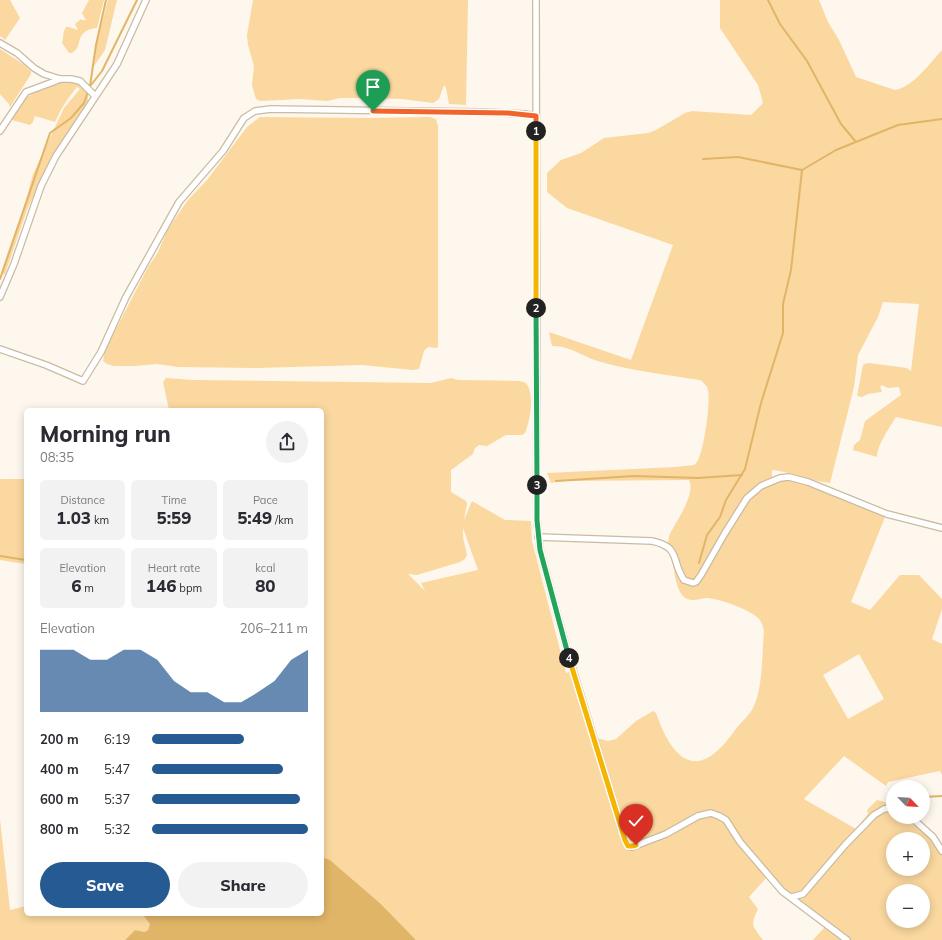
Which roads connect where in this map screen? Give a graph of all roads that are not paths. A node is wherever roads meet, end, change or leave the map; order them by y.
1 (146, 0) edge
2 (536, 0) edge
3 (0, 43) edge
4 (60, 79) junction
5 (95, 96) junction
6 (536, 116) junction
7 (0, 131) edge
8 (0, 297) edge
9 (0, 349) edge
10 (942, 528) edge
11 (538, 537) junction
12 (886, 809) edge
13 (919, 824) edge
14 (942, 851) edge
15 (792, 897) junction
16 (847, 940) edge

1 - 5 street
2 - 6 street
3 - 4 street
4 - 5 street
4 - 7 street
5 - 8 street
6 - 9 street
6 - 11 street
10 - 11 street
11 - 15 street
12 - 15 street
13 - 14 street
15 - 16 street

